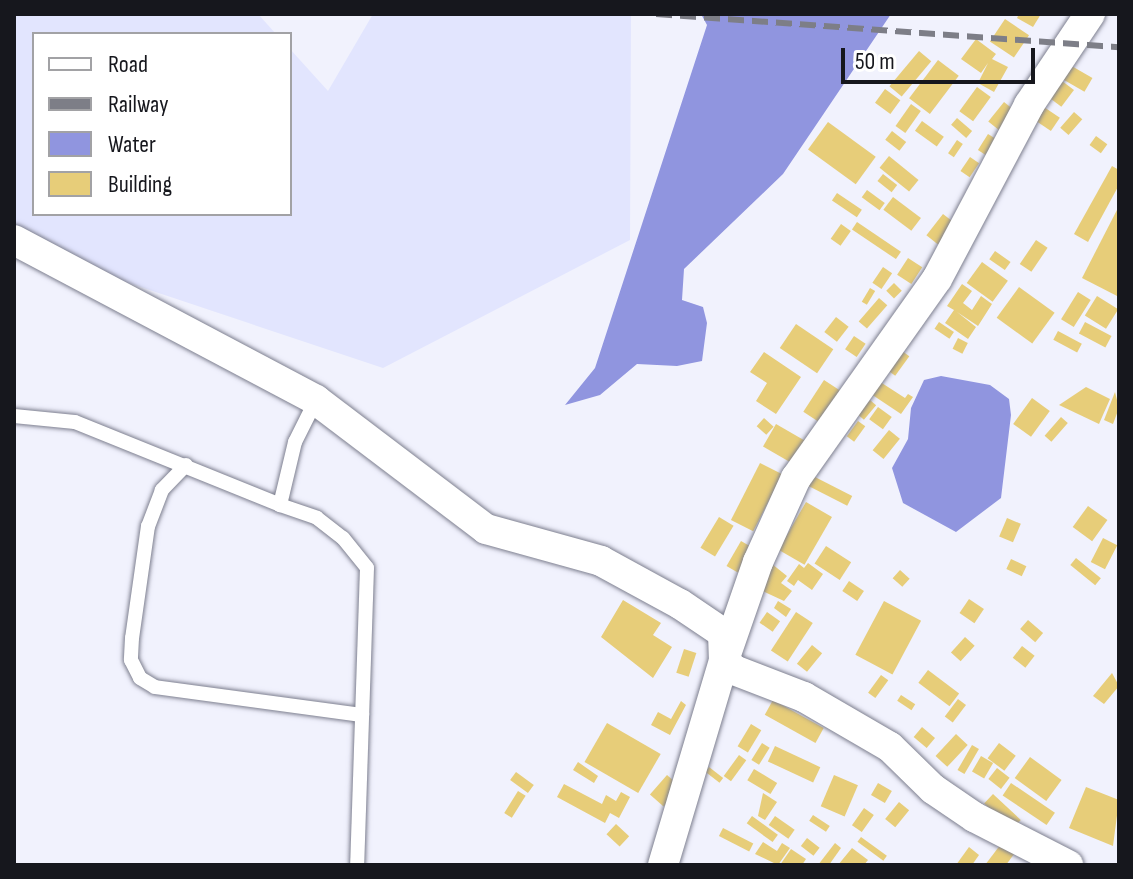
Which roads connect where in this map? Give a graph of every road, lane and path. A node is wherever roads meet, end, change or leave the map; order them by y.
1 (1090, 14) edge
2 (14, 240) edge
3 (316, 400) junction
4 (14, 416) edge
5 (186, 465) junction
6 (280, 505) junction
7 (724, 660) junction
8 (362, 715) junction
9 (357, 865) edge
10 (663, 865) edge
11 (1068, 865) edge

1 - 7 street
2 - 3 street
3 - 6 lane
3 - 7 street
4 - 5 lane
5 - 6 lane
5 - 8 lane
6 - 8 lane
7 - 10 street
7 - 11 street
8 - 9 lane

